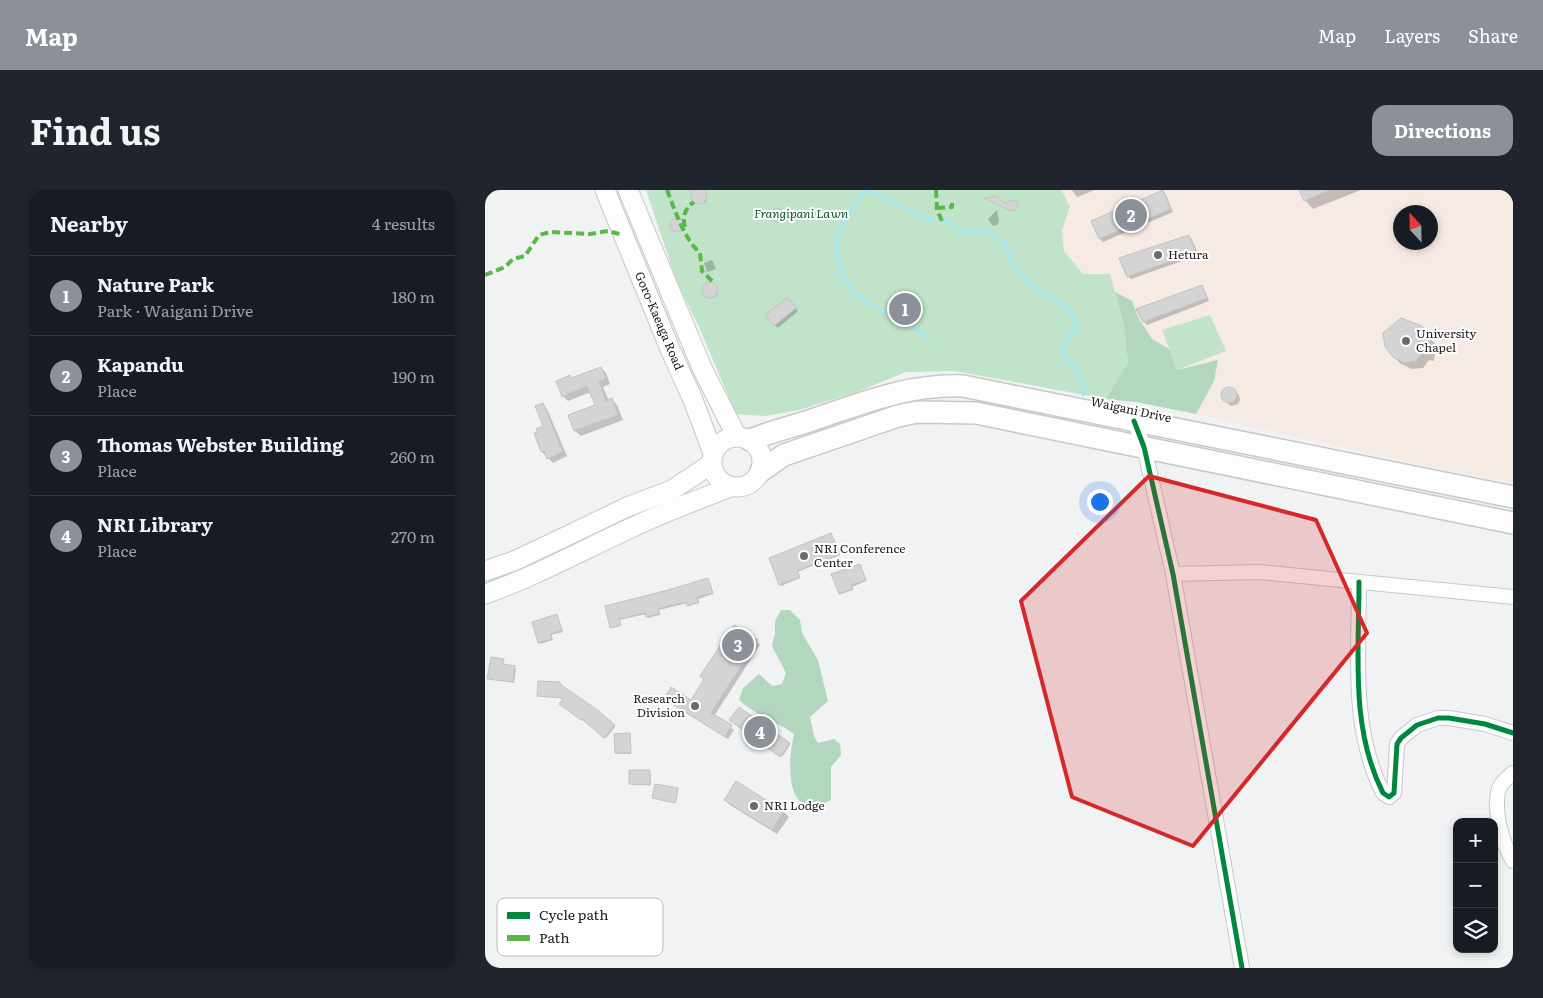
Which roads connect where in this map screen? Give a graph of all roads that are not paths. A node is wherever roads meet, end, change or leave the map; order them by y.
1 (605, 190) edge
2 (628, 190) edge
3 (1134, 422) junction
4 (744, 439) junction
5 (1143, 447) junction
6 (712, 459) junction
7 (761, 471) junction
8 (731, 487) junction
9 (1513, 497) edge
10 (1513, 523) edge
11 (485, 572) edge
12 (1173, 574) junction
13 (1359, 582) junction
14 (485, 594) edge
15 (1513, 597) edge
16 (1513, 732) edge
17 (1513, 773) edge
18 (1513, 861) edge
19 (1242, 968) edge

1 - 6 main road, Goro-Kaeaga Road
2 - 4 main road, Goro-Kaeaga Road
3 - 4 highway, Waigani Drive
3 - 5 street
3 - 9 highway, Waigani Drive
4 - 6 main road
4 - 7 main road
5 - 7 highway
5 - 10 highway
5 - 12 street
6 - 8 main road
6 - 11 main road
7 - 8 main road
8 - 14 main road
12 - 13 street
12 - 19 street
13 - 15 street
13 - 16 street
17 - 18 street

